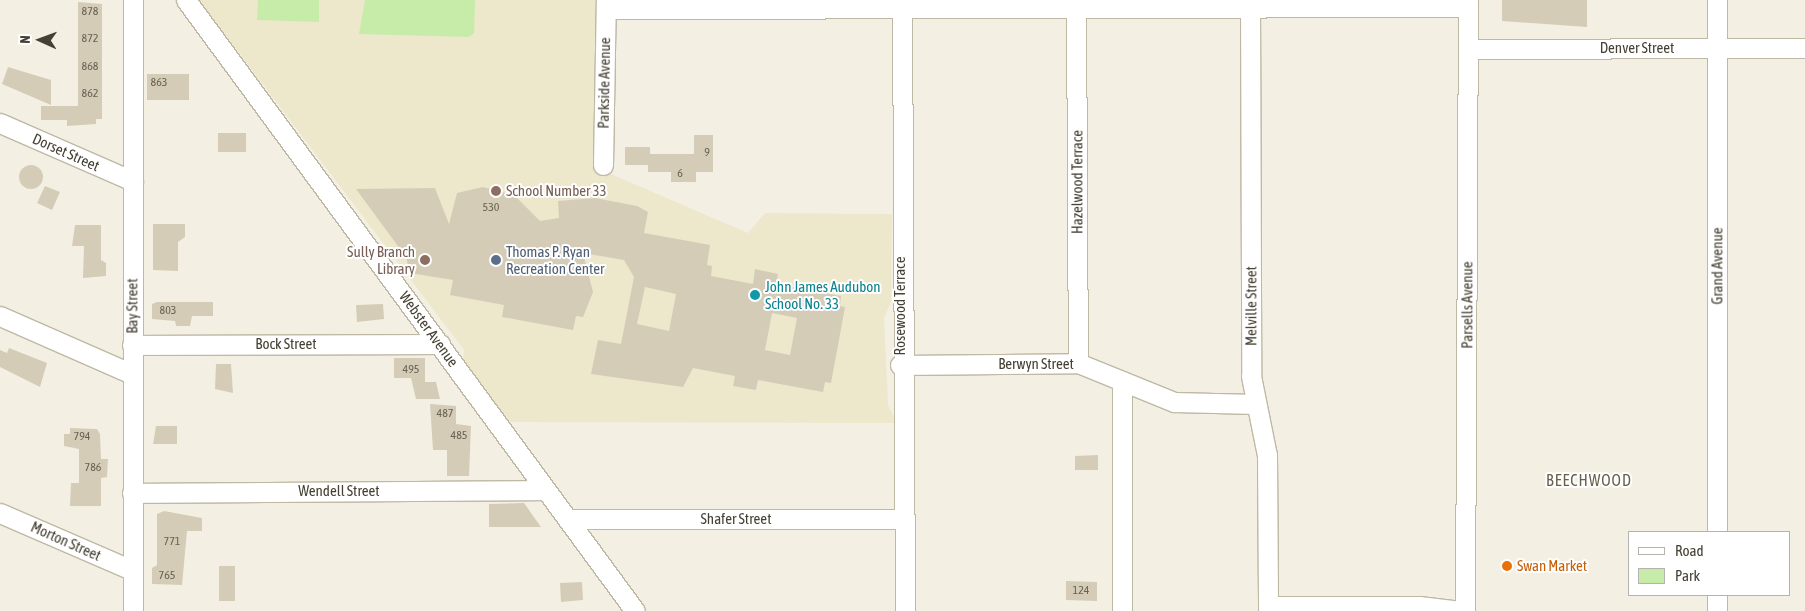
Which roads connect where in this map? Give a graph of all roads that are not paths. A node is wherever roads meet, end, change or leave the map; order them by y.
1 (133, 0) edge
2 (186, 0) edge
3 (1717, 0) edge
4 (1076, 3) edge
5 (1250, 3) edge
6 (1468, 3) edge
7 (606, 4) edge
8 (902, 4) edge
9 (1717, 48) junction
10 (1805, 48) edge
11 (1469, 49) junction
12 (0, 123) edge
13 (603, 165) dead end
14 (133, 181) junction
15 (0, 316) edge
16 (440, 344) junction
17 (132, 345) junction
18 (1078, 363) junction
19 (900, 365) junction
20 (132, 374) junction
21 (1122, 381) junction
22 (1255, 404) junction
23 (546, 490) junction
24 (132, 493) junction
25 (0, 513) edge
26 (568, 519) junction
27 (905, 519) junction
28 (1716, 531) edge
29 (132, 570) junction
30 (1716, 596) edge
31 (1268, 608) edge
32 (133, 611) edge
33 (635, 611) edge
34 (905, 611) edge
35 (1122, 611) edge
36 (1461, 611) edge
37 (1465, 611) edge
38 (1716, 611) edge

1 - 14 street, Bay Street
2 - 16 street, Webster Avenue
3 - 9 street, Grand Avenue
4 - 5 street
4 - 8 street
4 - 18 street, Hazelwood Terrace
5 - 6 street
5 - 22 street, Melville Street
6 - 11 street, Parsells Avenue
7 - 8 street
7 - 13 street, Parkside Avenue
8 - 19 street, Rosewood Terrace
9 - 10 street, Denver Street
9 - 11 street, Denver Street
9 - 28 street, Grand Avenue
11 - 37 street, Parsells Avenue
12 - 14 street, Dorset Street
14 - 17 street, Bay Street
15 - 20 street
16 - 17 street, Bock Street
16 - 23 street, Webster Avenue
17 - 20 street, Bay Street
18 - 19 street, Berwyn Street
18 - 21 street, Berwyn Street
19 - 27 street, Rosewood Terrace
20 - 24 street, Bay Street
21 - 22 street, Berwyn Street
21 - 35 street
22 - 31 street, Melville Street
23 - 24 street, Wendell Street
23 - 26 street, Webster Avenue
24 - 29 street, Bay Street
25 - 29 street, Morton Street
26 - 27 street, Shafer Street
26 - 33 street, Webster Avenue
27 - 34 street, Rosewood Terrace
29 - 32 street, Bay Street
30 - 38 street
31 - 36 street

